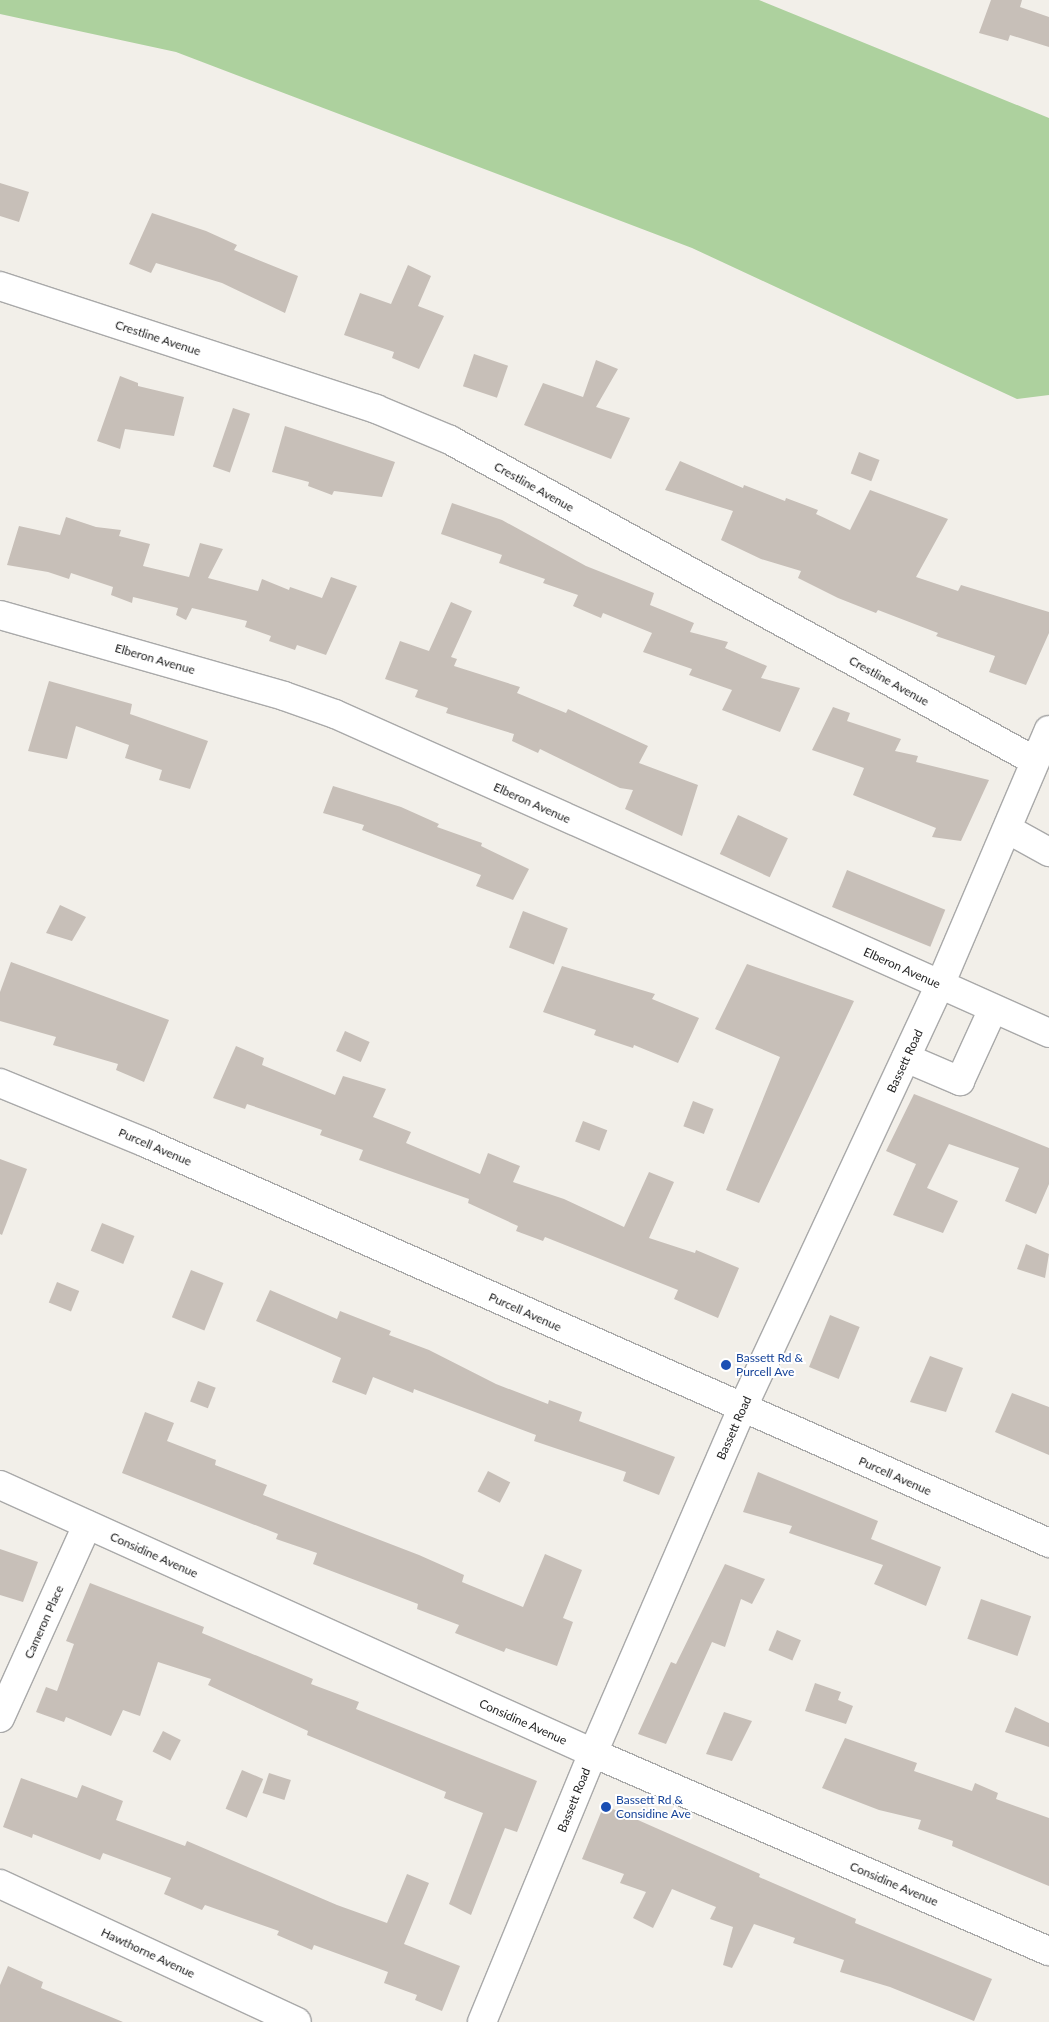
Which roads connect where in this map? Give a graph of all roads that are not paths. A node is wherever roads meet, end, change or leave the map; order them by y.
1 (0, 286) edge
2 (0, 615) edge
3 (1049, 730) edge
4 (1035, 761) junction
5 (1008, 830) junction
6 (1049, 852) edge
7 (940, 985) junction
8 (993, 1009) junction
9 (1049, 1033) edge
10 (906, 1058) junction
11 (0, 1083) edge
12 (742, 1409) junction
13 (0, 1485) edge
14 (88, 1525) junction
15 (1049, 1543) edge
16 (0, 1718) edge
17 (593, 1754) junction
18 (0, 1884) edge
19 (1049, 1951) edge
20 (297, 2022) edge
21 (482, 2022) edge

1 - 4 street, Crestline Avenue
2 - 7 street, Elberon Avenue
3 - 4 street, Bassett Road
4 - 5 street, Bassett Road
5 - 6 street
5 - 7 street, Bassett Road
7 - 8 street, Elberon Avenue
7 - 10 street, Bassett Road
8 - 9 street, Elberon Avenue
8 - 10 street
10 - 12 street, Bassett Road
11 - 12 street, Purcell Avenue
12 - 15 street, Purcell Avenue
12 - 17 street, Bassett Road
13 - 14 street, Considine Avenue
14 - 16 street, Cameron Place
14 - 17 street, Considine Avenue
17 - 19 street, Considine Avenue
17 - 21 street, Bassett Road
18 - 20 street, Hawthorne Avenue

